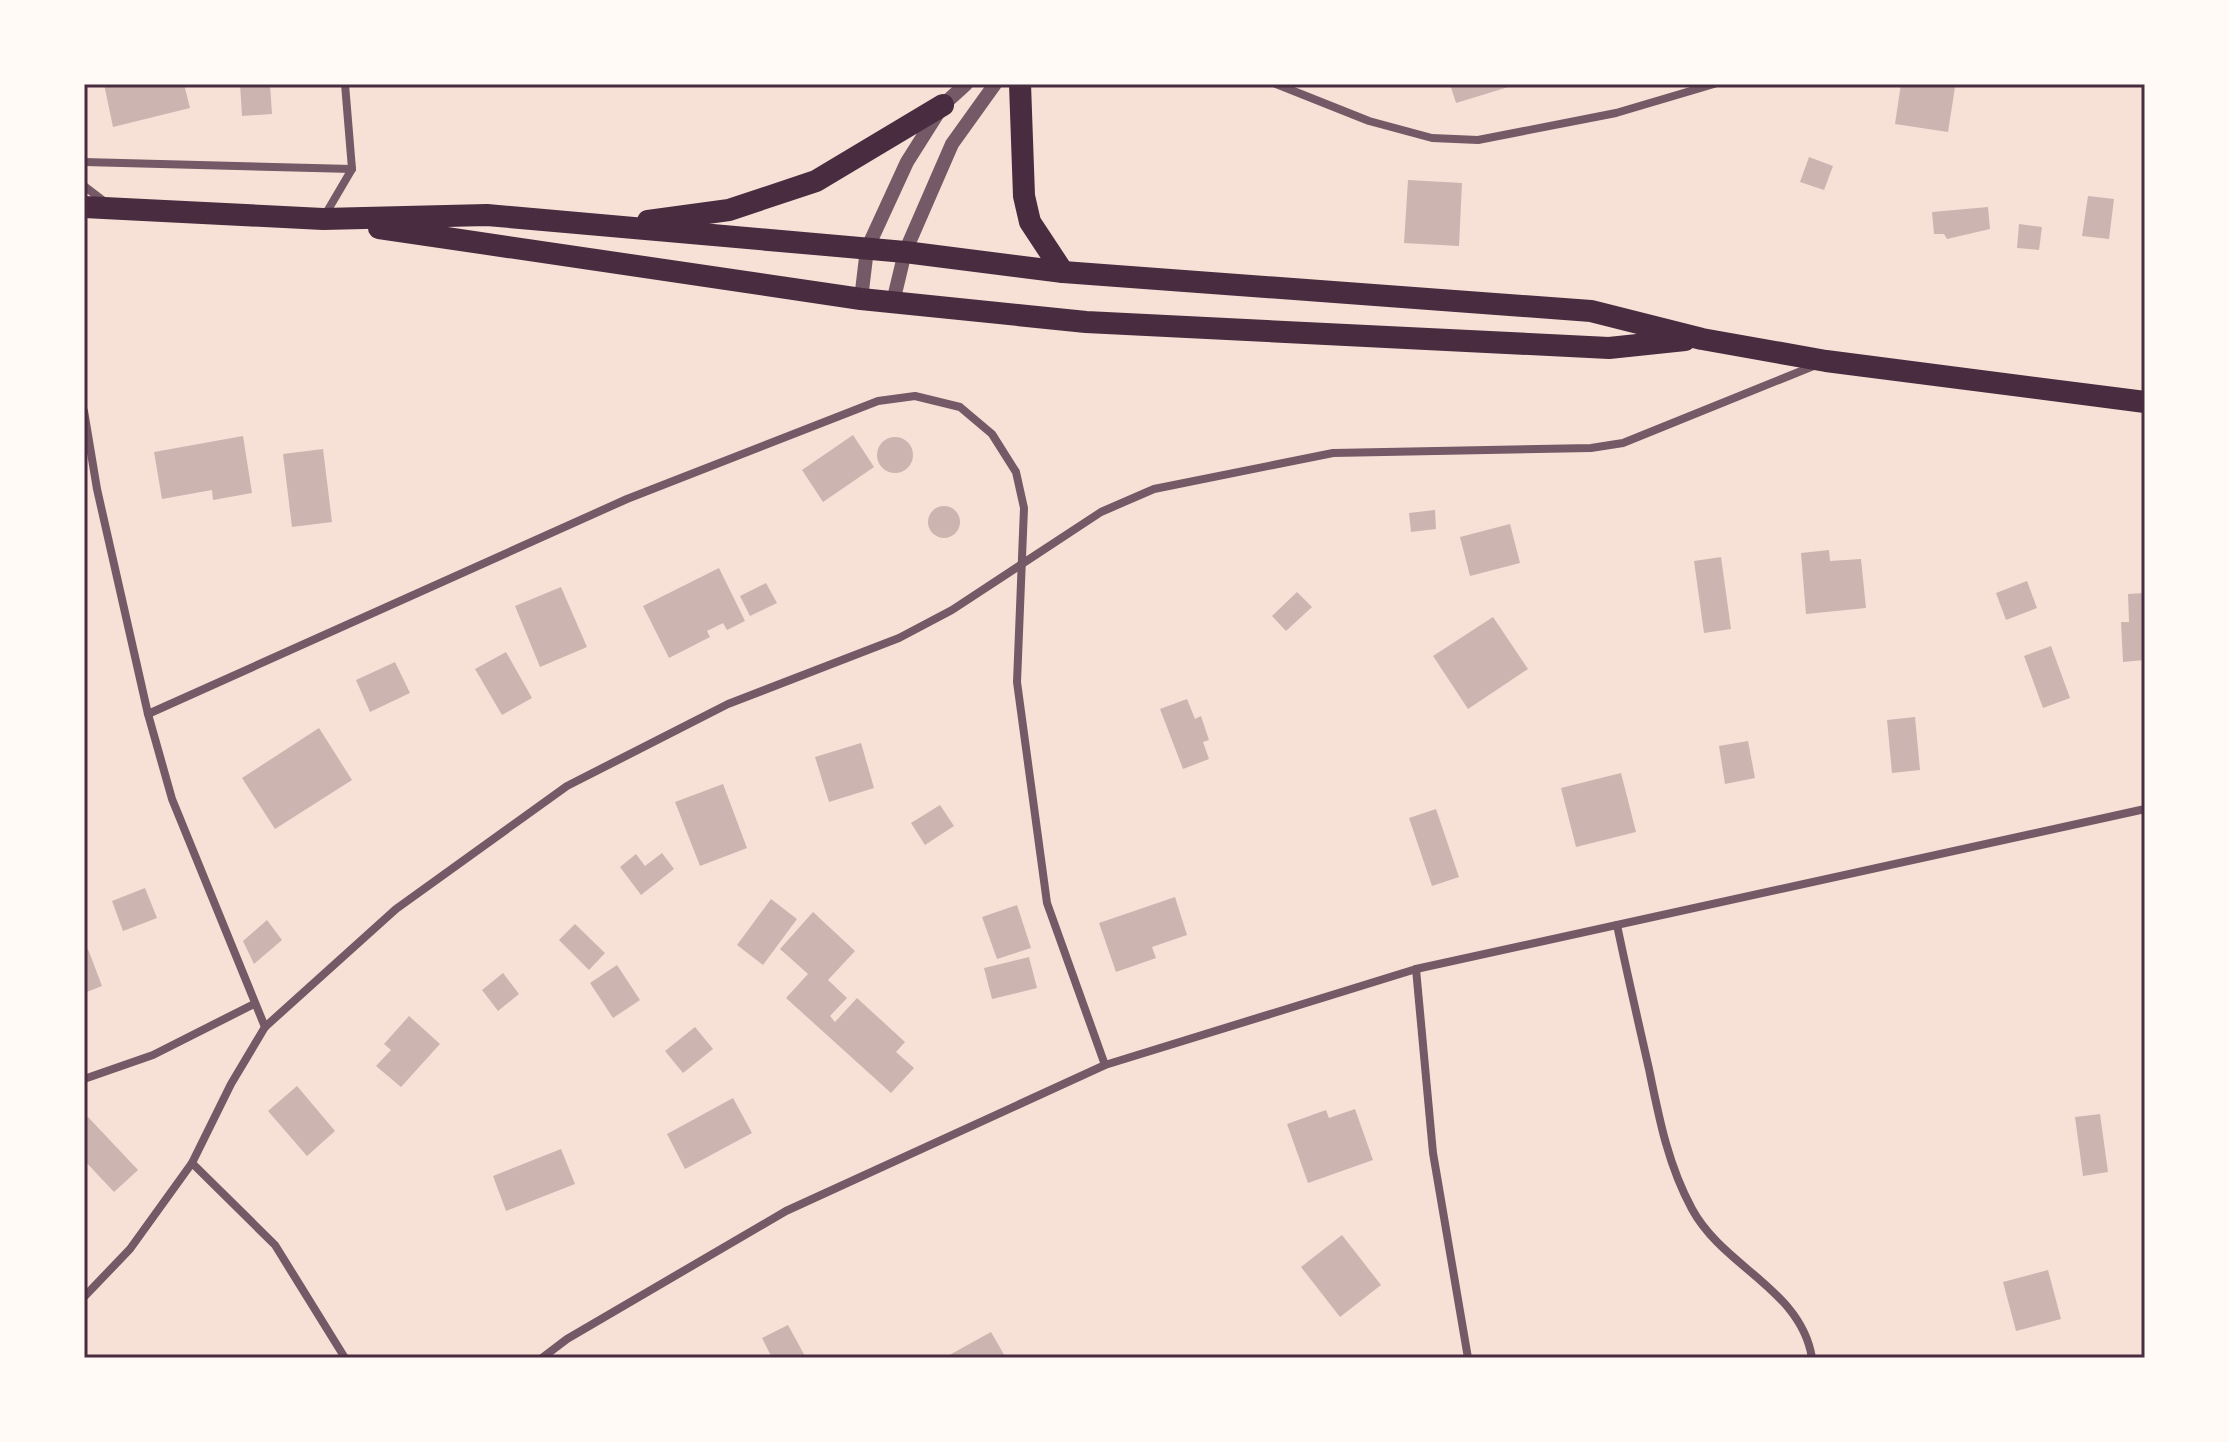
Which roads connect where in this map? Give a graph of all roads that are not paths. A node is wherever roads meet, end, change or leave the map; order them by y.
1 (345, 84) edge
2 (966, 84) edge
3 (995, 84) edge
4 (1020, 84) edge
5 (1276, 84) edge
6 (1714, 84) edge
7 (943, 105) junction
8 (84, 162) edge
9 (352, 169) junction
10 (84, 186) edge
11 (84, 207) edge
12 (111, 207) junction
13 (323, 219) junction
14 (612, 226) junction
15 (867, 249) junction
16 (905, 252) junction
17 (1063, 272) junction
18 (861, 299) junction
19 (893, 302) junction
20 (1702, 339) junction
21 (1826, 361) junction
22 (2145, 402) edge
23 (84, 411) edge
24 (1022, 564) junction
25 (148, 714) junction
26 (2145, 809) edge
27 (1617, 925) junction
28 (1416, 969) junction
29 (254, 1004) junction
30 (265, 1027) junction
31 (1105, 1065) junction
32 (84, 1079) edge
33 (192, 1163) junction
34 (84, 1297) edge
35 (345, 1358) edge
36 (542, 1358) edge
37 (1468, 1358) edge
38 (1812, 1358) edge

1 - 9 street
2 - 7 street
3 - 16 street
4 - 17 highway
5 - 6 street
7 - 14 highway
7 - 15 street
8 - 9 street
9 - 13 street
10 - 12 street
11 - 12 highway
12 - 13 highway
13 - 14 highway
13 - 18 highway
14 - 15 highway
15 - 16 highway
15 - 18 street
16 - 17 highway
16 - 19 street
17 - 20 highway
18 - 19 highway
19 - 20 highway
20 - 21 highway
21 - 22 highway
21 - 24 street
23 - 25 street
24 - 25 street
24 - 30 street
24 - 31 street
25 - 29 street
26 - 27 street
27 - 28 street
27 - 38 street
28 - 31 street
28 - 37 street
29 - 30 street
29 - 32 street
30 - 33 street
31 - 36 street
33 - 34 street
33 - 35 street

